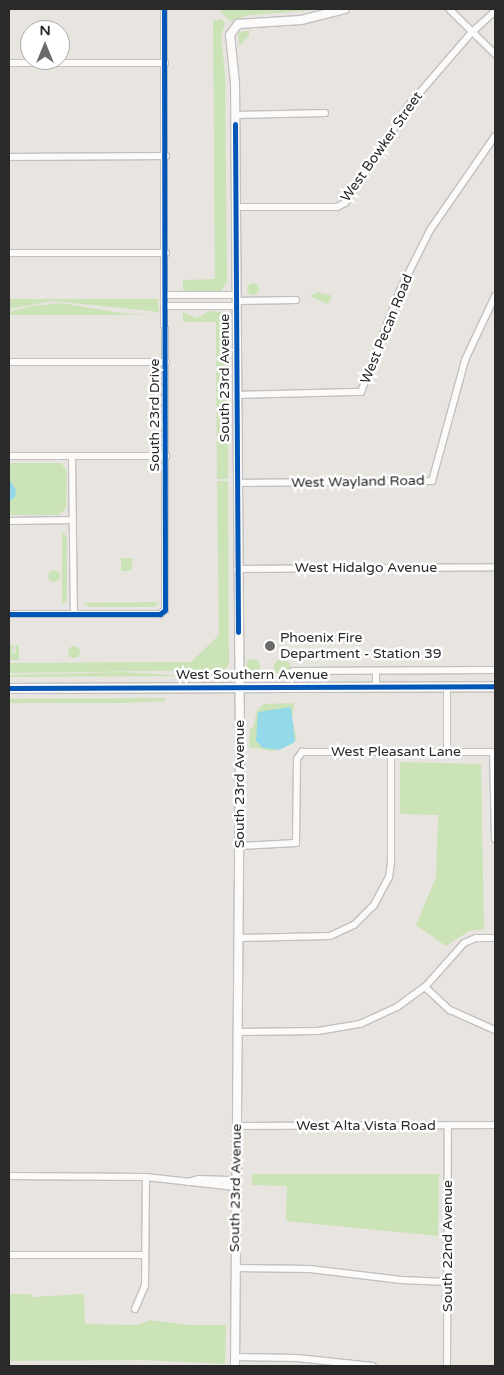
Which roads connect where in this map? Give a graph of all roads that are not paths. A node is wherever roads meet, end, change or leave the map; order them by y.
1 (164, 9) edge
2 (345, 9) edge
3 (449, 9) edge
4 (495, 11) edge
5 (472, 32) junction
6 (495, 54) edge
7 (165, 63) junction
8 (9, 64) edge
9 (325, 112) dead end
10 (235, 115) junction
11 (495, 136) edge
12 (166, 156) junction
13 (9, 157) edge
14 (235, 207) junction
15 (9, 253) edge
16 (166, 253) junction
17 (166, 295) junction
18 (495, 296) edge
19 (296, 300) dead end
20 (236, 301) junction
21 (166, 306) junction
22 (9, 362) edge
23 (166, 362) junction
24 (236, 396) junction
25 (9, 456) edge
26 (166, 456) junction
27 (72, 457) junction
28 (237, 483) junction
29 (73, 520) junction
30 (9, 521) edge
31 (495, 567) edge
32 (237, 569) junction
33 (74, 613) junction
34 (9, 614) edge
35 (376, 670) junction
36 (495, 670) edge
37 (293, 671) dead end
38 (238, 686) junction
39 (376, 686) junction
40 (447, 686) junction
41 (495, 686) edge
42 (9, 688) edge
43 (391, 752) junction
44 (447, 752) junction
45 (494, 752) edge
46 (495, 839) edge
47 (240, 846) junction
48 (240, 938) junction
49 (495, 938) edge
50 (425, 987) junction
51 (495, 1030) edge
52 (238, 1032) junction
53 (237, 1126) junction
54 (448, 1126) junction
55 (495, 1126) edge
56 (9, 1176) edge
57 (146, 1177) junction
58 (235, 1184) junction
59 (145, 1254) junction
60 (9, 1255) edge
61 (235, 1268) junction
62 (448, 1282) junction
63 (135, 1309) dead end
64 (235, 1357) junction
65 (333, 1364) edge
66 (235, 1366) edge
67 (373, 1366) edge
68 (447, 1366) edge

1 - 7 street, South 23rd Drive
2 - 10 street, South 23rd Avenue
3 - 5 street
4 - 5 street, West Bowker Street
5 - 6 street
5 - 14 street, West Bowker Street
7 - 8 street
7 - 12 street, South 23rd Drive
9 - 10 street
10 - 14 street, South 23rd Avenue
11 - 24 street, West Pecan Road
12 - 13 street
12 - 16 street, South 23rd Drive
14 - 20 street, South 23rd Avenue
15 - 16 street
16 - 17 street, South 23rd Drive
17 - 20 street
17 - 21 street, South 23rd Drive
18 - 28 street, West Wayland Road
19 - 20 street
20 - 21 street
20 - 24 street, South 23rd Avenue
21 - 23 street, South 23rd Drive
22 - 23 street
23 - 26 street, South 23rd Drive
24 - 28 street, South 23rd Avenue
25 - 27 street
26 - 27 street
26 - 33 street, South 23rd Drive
27 - 29 street
28 - 32 street, South 23rd Avenue
29 - 30 street
29 - 33 street
31 - 32 street, West Hidalgo Avenue
32 - 38 street, South 23rd Avenue
33 - 34 street
35 - 36 street, West Southern Avenue
35 - 37 street, West Southern Avenue
35 - 39 street
38 - 39 main road, West Southern Avenue
38 - 42 main road, West Southern Avenue
38 - 47 street, South 23rd Avenue
39 - 40 main road, West Southern Avenue
40 - 41 main road, West Southern Avenue
40 - 44 street
43 - 44 street, West Pleasant Lane
43 - 47 street, West Pleasant Lane
43 - 48 street
44 - 45 street, West Pleasant Lane
45 - 46 street
47 - 48 street, South 23rd Avenue
48 - 52 street, South 23rd Avenue
49 - 50 street
50 - 51 street
50 - 52 street
52 - 53 street, South 23rd Avenue
53 - 54 street, West Alta Vista Road
53 - 58 street, South 23rd Avenue
54 - 55 street, West Alta Vista Road
54 - 62 street, South 22nd Avenue
56 - 57 street
57 - 58 street
57 - 59 street
58 - 61 street, South 23rd Avenue
59 - 60 street
59 - 63 street
61 - 62 street
61 - 64 street, South 23rd Avenue
62 - 68 street, South 22nd Avenue
64 - 65 street
64 - 66 street, South 23rd Avenue
65 - 67 street

